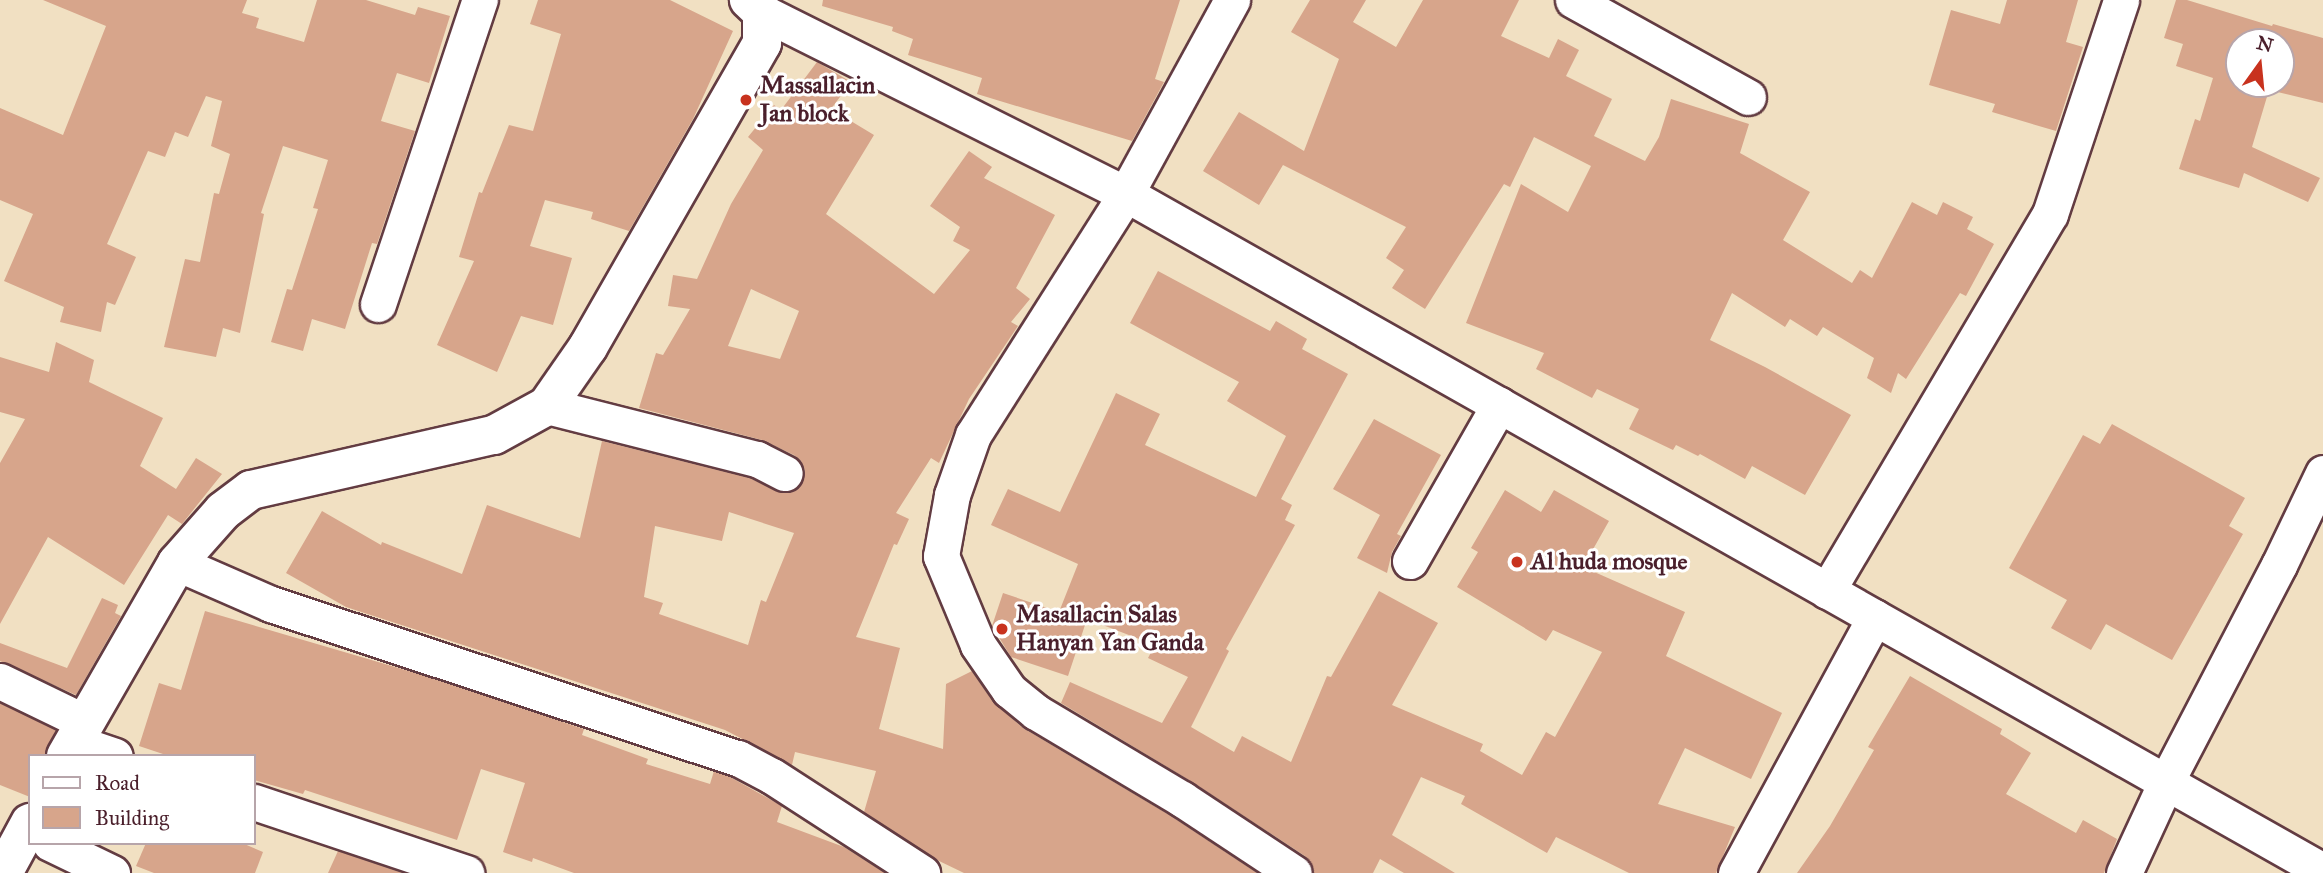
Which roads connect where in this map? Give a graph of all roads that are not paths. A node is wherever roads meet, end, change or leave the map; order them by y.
1 (480, 0) edge
2 (1232, 0) edge
3 (1573, 0) edge
4 (2121, 0) edge
5 (755, 6) edge
6 (1748, 97) dead end
7 (1126, 194) junction
8 (379, 304) dead end
9 (1499, 405) junction
10 (547, 406) junction
11 (785, 472) dead end
12 (2323, 473) edge
13 (1410, 561) dead end
14 (177, 563) junction
15 (1827, 591) junction
16 (1875, 617) junction
17 (0, 681) edge
18 (75, 740) edge
19 (110, 754) edge
20 (2166, 782) junction
21 (256, 803) edge
22 (28, 841) edge
23 (57, 845) edge
24 (2323, 871) edge
25 (3, 873) edge
26 (112, 873) edge
27 (466, 873) edge
28 (922, 873) edge
29 (1294, 873) edge
30 (1736, 873) edge
31 (2124, 873) edge

1 - 8 street
2 - 7 street
3 - 6 street
4 - 15 street
5 - 7 street
5 - 10 street
7 - 9 street
7 - 29 street
9 - 13 street
9 - 15 street
10 - 11 street
10 - 14 street
12 - 20 street
14 - 18 street
14 - 28 street
15 - 16 street
16 - 20 street
16 - 30 street
17 - 18 street
18 - 19 street
20 - 24 street
20 - 31 street
21 - 27 street
22 - 25 street
23 - 26 street

